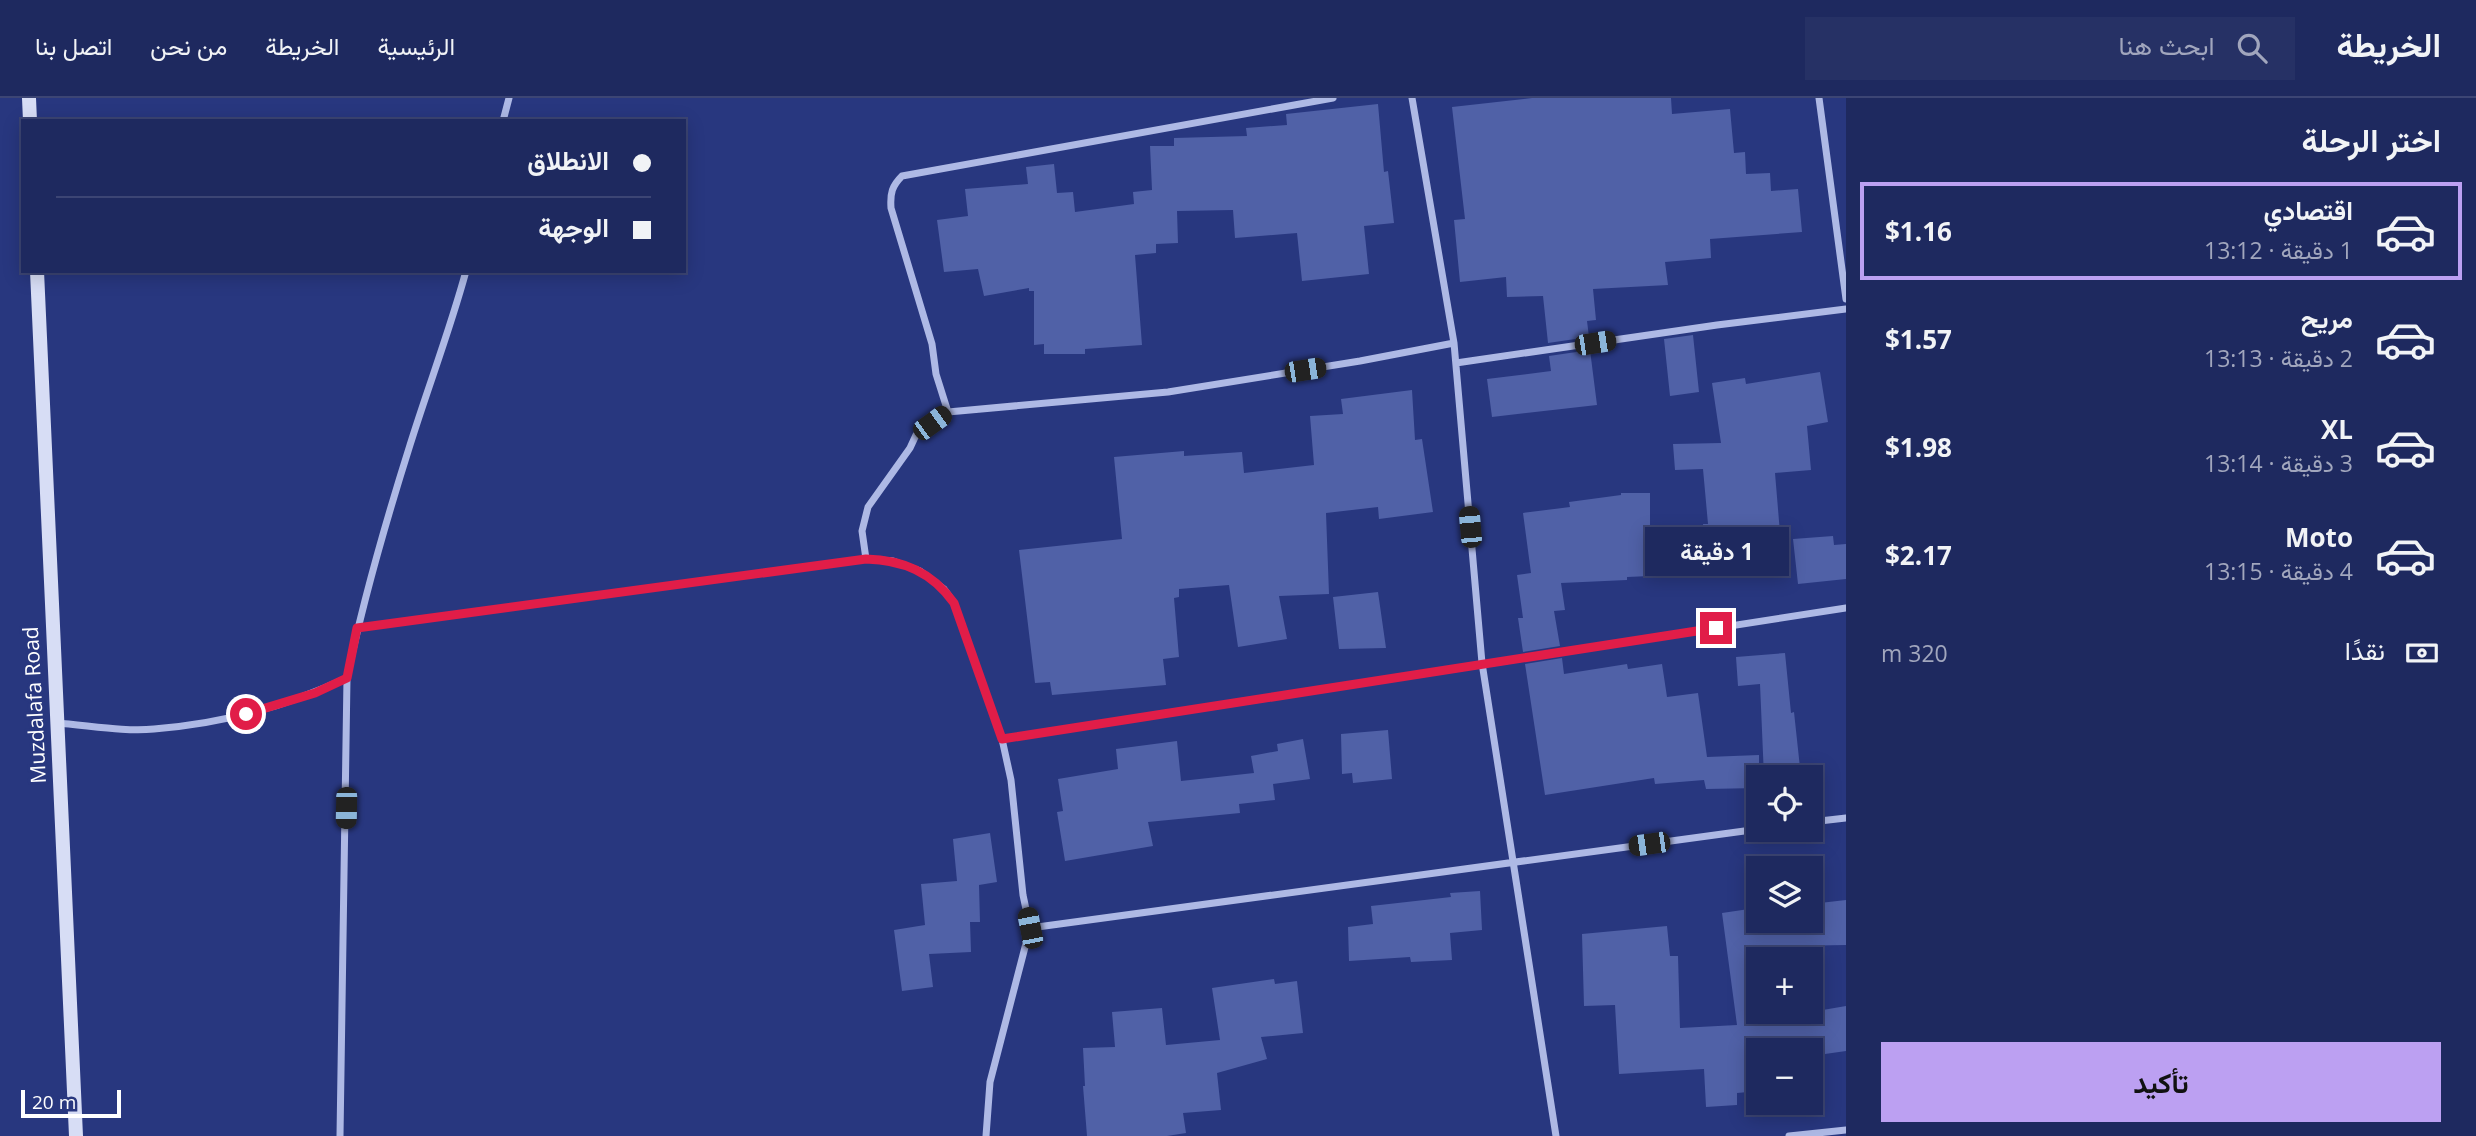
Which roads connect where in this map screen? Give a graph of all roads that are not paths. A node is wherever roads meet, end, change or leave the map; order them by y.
1 (29, 98) edge
2 (509, 98) edge
3 (1333, 98) edge
4 (1412, 98) edge
5 (1819, 98) edge
6 (30, 119) edge
7 (504, 119) edge
8 (37, 273) edge
9 (465, 273) edge
10 (1846, 299) edge
11 (1846, 309) edge
12 (1454, 343) junction
13 (1456, 363) junction
14 (948, 412) junction
15 (866, 559) junction
16 (1846, 608) edge
17 (357, 628) junction
18 (1482, 663) junction
19 (347, 678) junction
20 (57, 723) junction
21 (1002, 739) junction
22 (1846, 818) edge
23 (1823, 821) edge
24 (1746, 831) edge
25 (1512, 862) junction
26 (1030, 928) junction
27 (1846, 1130) edge
28 (76, 1136) edge
29 (340, 1136) edge
30 (986, 1136) edge
31 (1556, 1136) edge
32 (1788, 1136) edge

1 - 6 street
2 - 7 street
3 - 14 street
4 - 12 street
5 - 10 street
8 - 20 street, Muzdalafa Road
9 - 17 street
11 - 13 street
12 - 13 street
12 - 14 street
13 - 18 street
14 - 15 street
15 - 17 street
15 - 21 street
16 - 18 street
17 - 19 street
18 - 21 street
18 - 25 street
19 - 20 street
19 - 29 street
20 - 28 street, Muzdalafa Road
21 - 26 street
22 - 23 street
24 - 25 street
25 - 26 street
25 - 31 street
26 - 30 street
27 - 32 street

